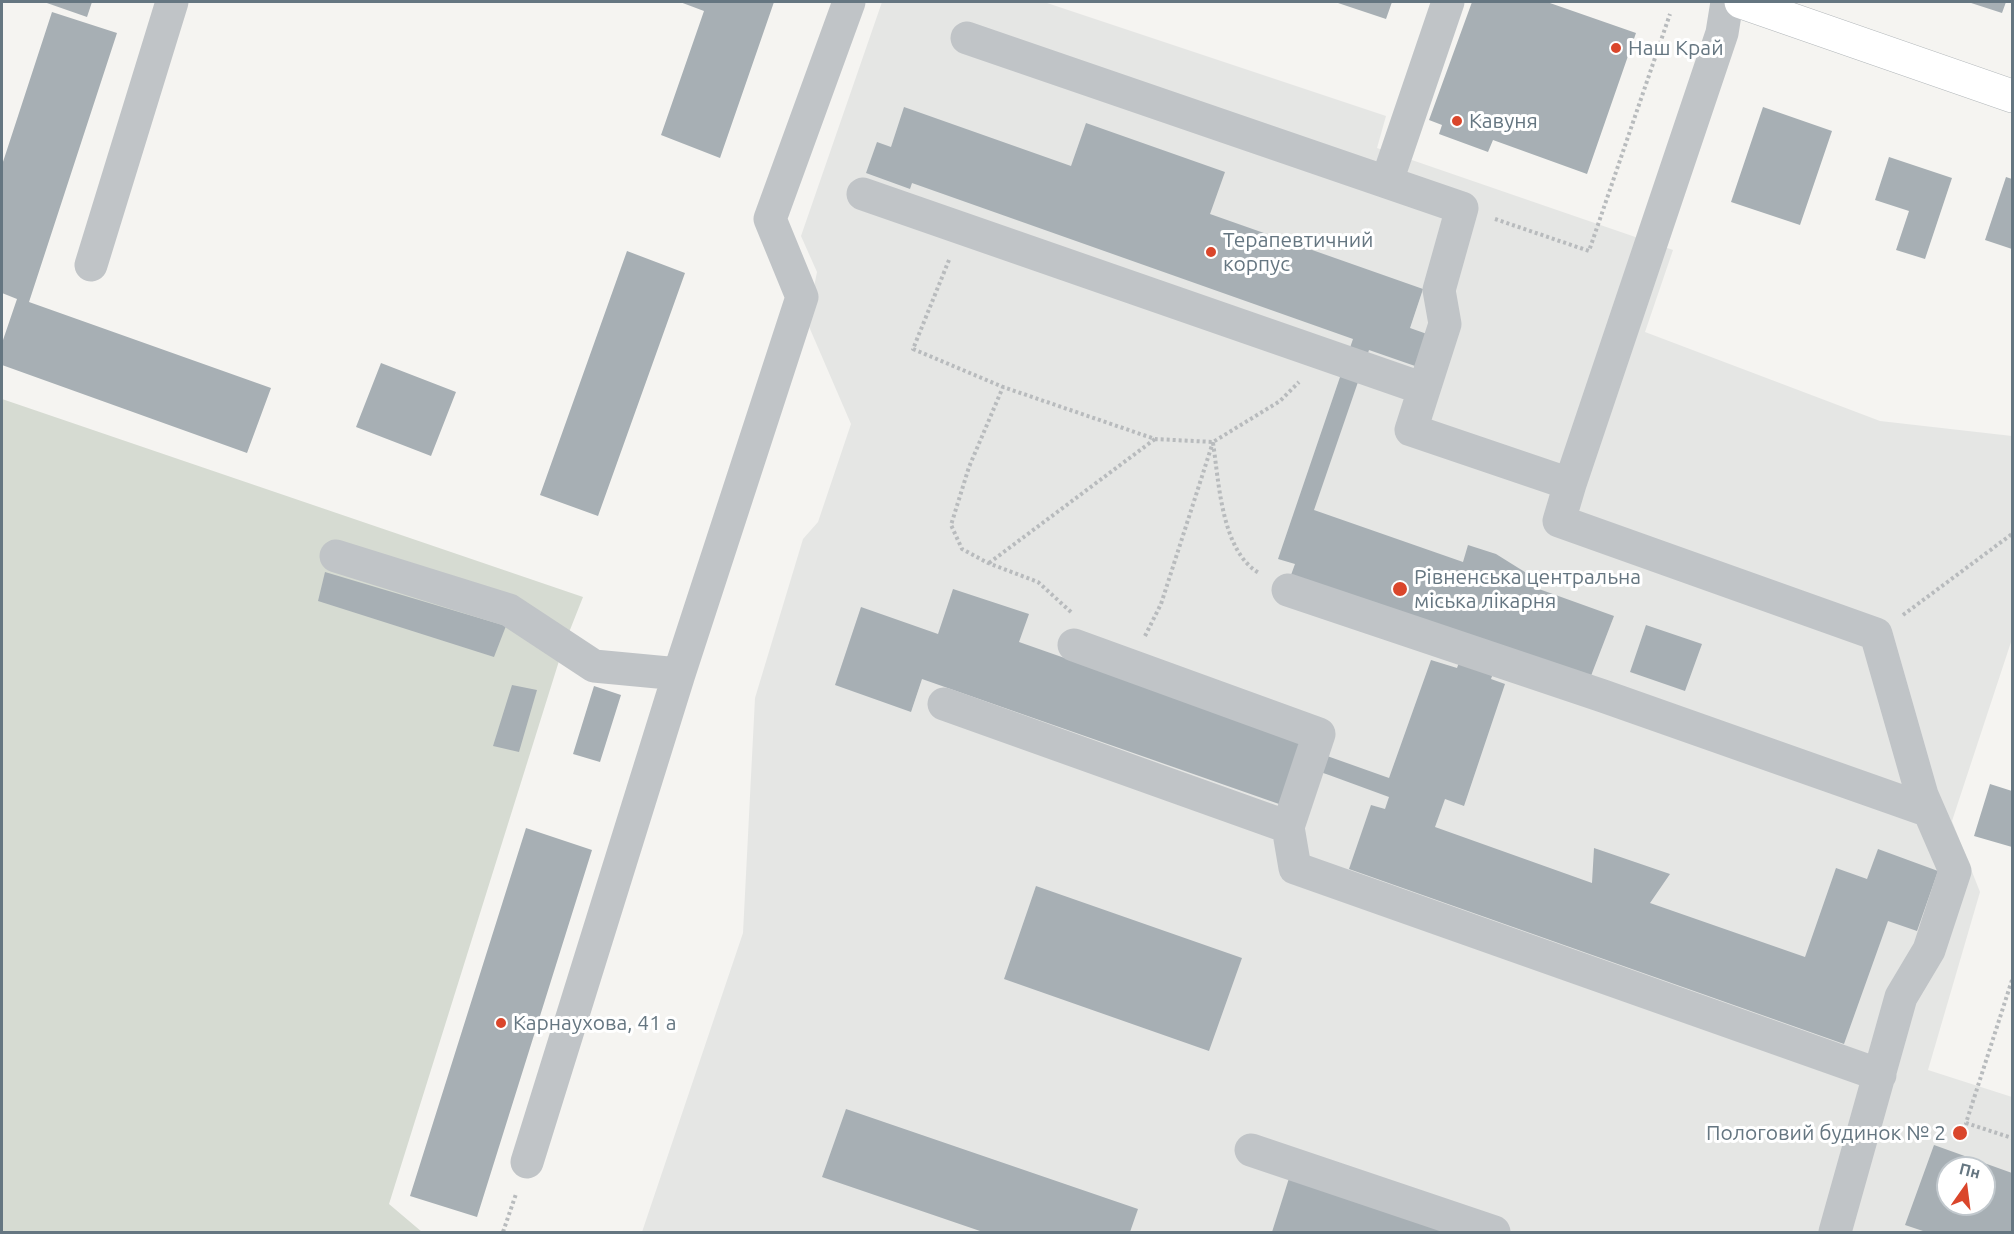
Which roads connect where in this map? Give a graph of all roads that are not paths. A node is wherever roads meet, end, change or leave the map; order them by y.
1 (172, 2) edge
2 (849, 2) edge
3 (1448, 2) edge
4 (1727, 2) edge
5 (1741, 2) edge
6 (967, 38) dead end
7 (2013, 96) edge
8 (1387, 181) junction
9 (863, 194) dead end
10 (92, 265) dead end
11 (1424, 388) junction
12 (1570, 484) junction
13 (336, 556) dead end
14 (1288, 590) road end
15 (1074, 645) dead end
16 (679, 674) junction
17 (944, 704) dead end
18 (1929, 811) junction
19 (1288, 827) junction
20 (1880, 1075) junction
21 (1251, 1150) dead end
22 (527, 1162) road end
23 (1494, 1233) edge
24 (1835, 1233) edge

1 - 10 lane
2 - 16 lane
3 - 8 lane
4 - 12 lane
5 - 7 main road
6 - 8 lane
8 - 11 lane
9 - 11 lane
11 - 12 lane
12 - 18 lane
13 - 16 lane
14 - 18 lane
15 - 19 lane
16 - 22 lane
17 - 19 lane
18 - 20 lane
19 - 20 lane
20 - 24 lane
21 - 23 lane

